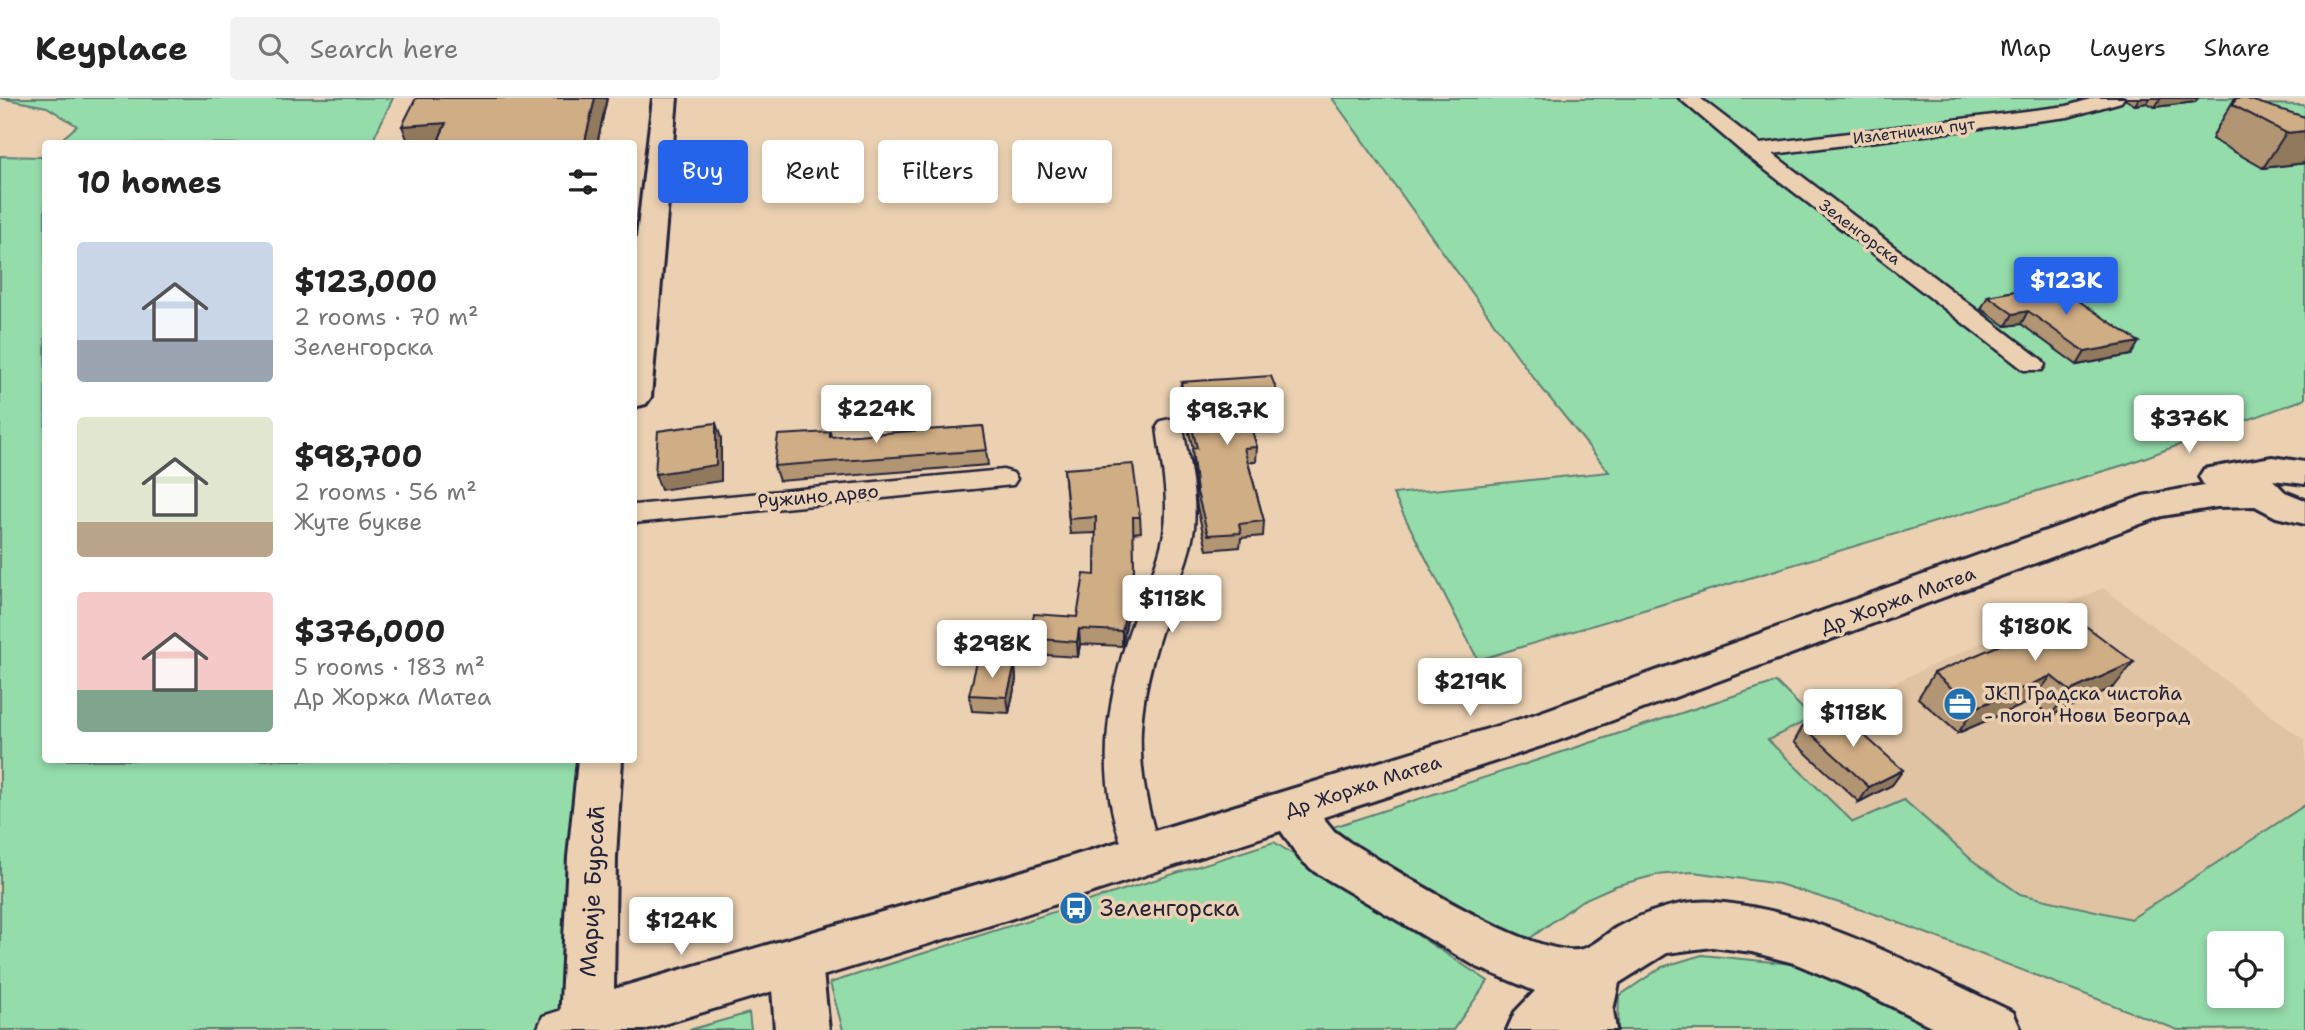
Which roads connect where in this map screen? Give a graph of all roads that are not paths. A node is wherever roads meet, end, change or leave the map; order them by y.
1 (665, 98) edge
2 (1688, 98) edge
3 (2115, 98) edge
4 (1753, 151) junction
5 (2033, 365) dead end
6 (637, 368) edge
7 (1170, 427) dead end
8 (2305, 450) edge
9 (2305, 474) edge
10 (2263, 478) junction
11 (1003, 479) dead end
12 (2303, 513) edge
13 (637, 514) edge
14 (600, 763) edge
15 (1290, 810) junction
16 (1144, 855) junction
17 (796, 962) junction
18 (1595, 972) junction
19 (572, 1026) edge
20 (802, 1030) edge
21 (1534, 1030) edge
22 (1590, 1030) edge
23 (1994, 1030) edge

1 - 6 main road
2 - 4 street, Зеленгорска
3 - 4 street, Излетнички пут
4 - 5 street, Зеленгорска
7 - 16 street
8 - 10 main road, Др Жоржа Матеа
9 - 10 main road
10 - 12 main road
10 - 15 main road, Др Жоржа Матеа
11 - 13 street, Ружино дрво
14 - 19 main road, Марије Бурсаћ
15 - 16 main road, Др Жоржа Матеа
15 - 18 main road
16 - 17 main road, Др Жоржа Матеа
17 - 19 main road, Др Жоржа Матеа
17 - 20 main road
18 - 21 main road
18 - 22 main road
18 - 23 main road

